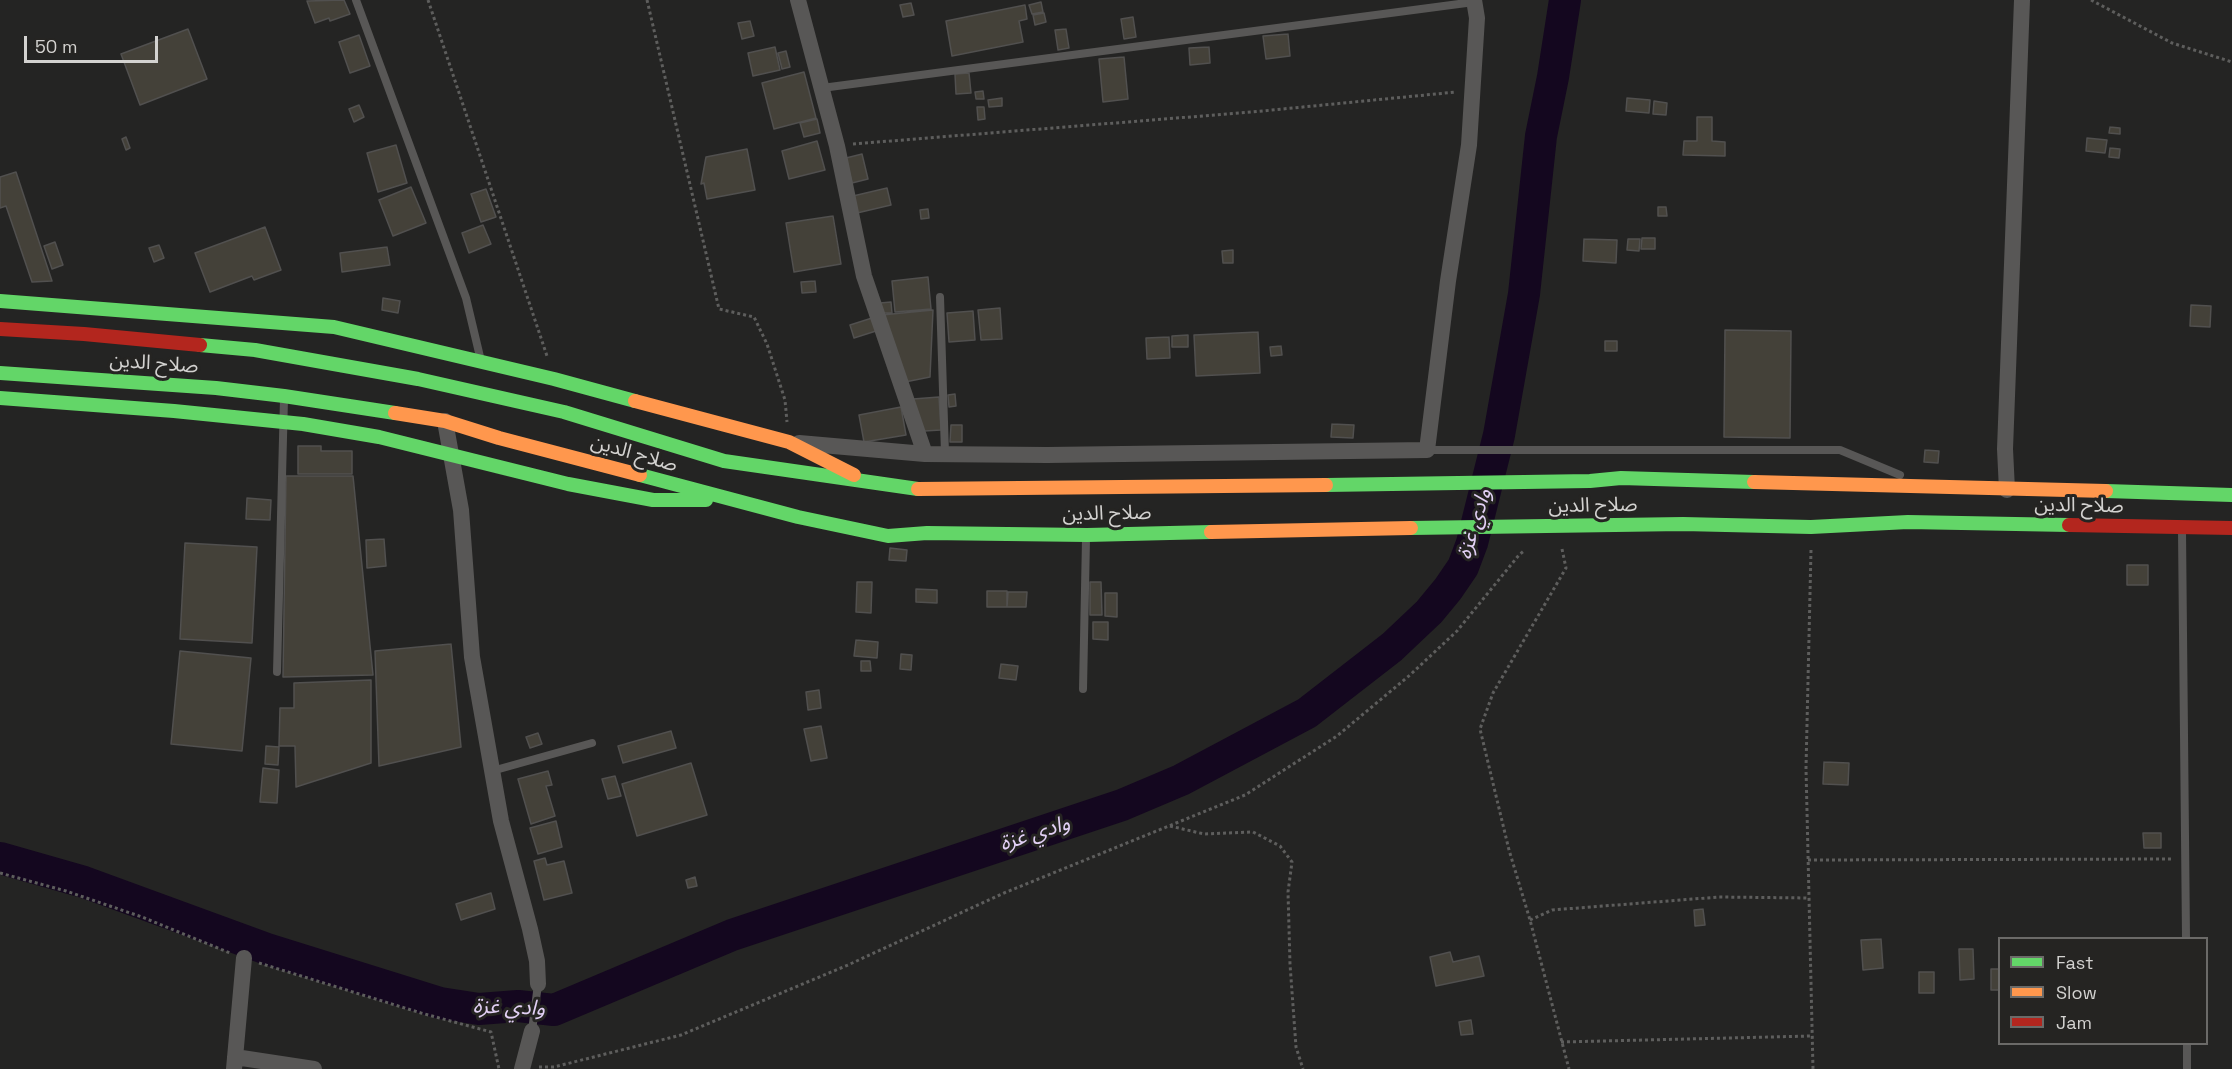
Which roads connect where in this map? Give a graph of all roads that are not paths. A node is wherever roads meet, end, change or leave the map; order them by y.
1 (356, 0) edge
2 (798, 0) edge
3 (2022, 0) edge
4 (1474, 1) edge
5 (822, 88) junction
6 (940, 297) dead end
7 (0, 301) edge
8 (0, 329) edge
9 (482, 361) junction
10 (0, 373) edge
11 (284, 396) junction
12 (0, 398) edge
13 (445, 421) junction
14 (789, 442) junction
15 (1427, 450) junction
16 (945, 453) junction
17 (451, 454) junction
18 (925, 454) junction
19 (866, 481) junction
20 (1925, 486) junction
21 (2007, 490) junction
22 (2232, 495) edge
23 (728, 500) junction
24 (2182, 527) junction
25 (2232, 528) edge
26 (1087, 535) junction
27 (277, 672) dead end
28 (1083, 689) dead end
29 (592, 743) dead end
30 (492, 771) junction
31 (2186, 937) edge
32 (244, 958) dead end
33 (538, 984) joint
34 (532, 1031) joint
35 (2187, 1045) edge
36 (235, 1063) edge
37 (522, 1068) edge
38 (314, 1069) edge
39 (2187, 1069) edge

1 - 9 lane
2 - 5 street
3 - 21 street
4 - 5 lane
4 - 15 street
5 - 18 street
6 - 16 lane
7 - 9 main road
8 - 19 main road, صلاح الدين
9 - 14 main road
10 - 11 main road, صلاح الدين
11 - 13 main road, صلاح الدين
11 - 27 lane
12 - 17 main road
13 - 17 street
13 - 23 main road, صلاح الدين
14 - 18 street
14 - 19 main road
15 - 16 street
15 - 20 lane
16 - 18 street
17 - 23 main road
17 - 30 street
19 - 20 main road, صلاح الدين
20 - 21 main road, صلاح الدين
21 - 22 main road, صلاح الدين
23 - 26 main road, صلاح الدين
24 - 25 main road, صلاح الدين
24 - 26 main road, صلاح الدين
24 - 31 lane
26 - 28 lane
29 - 30 lane
30 - 33 street
32 - 36 street
33 - 34 lane
34 - 37 street
35 - 39 lane
36 - 38 street

